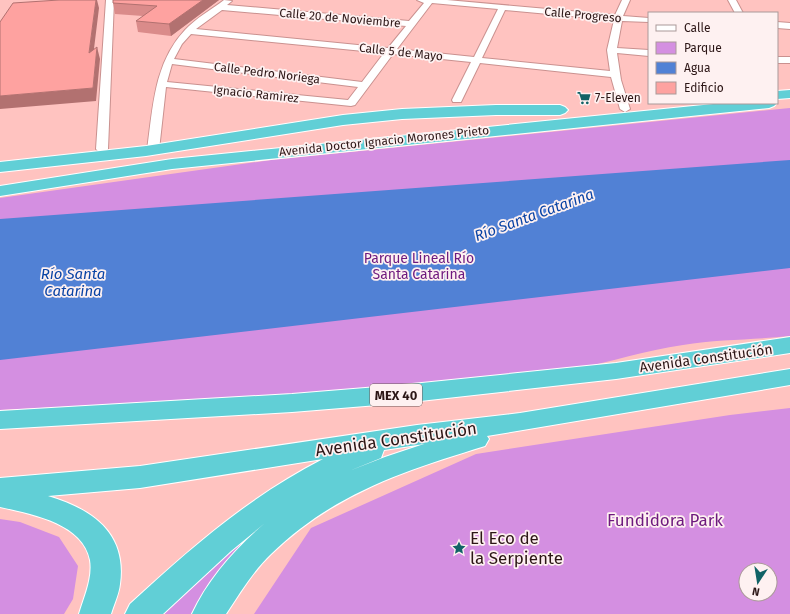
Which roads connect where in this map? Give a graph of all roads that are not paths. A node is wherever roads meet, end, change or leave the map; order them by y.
1 (229, 0) edge
2 (427, 0) edge
3 (626, 0) edge
4 (732, 0) edge
5 (112, 5) edge
6 (220, 7) junction
7 (503, 7) junction
8 (738, 12) edge
9 (617, 18) junction
10 (648, 20) edge
11 (412, 24) junction
12 (778, 25) edge
13 (790, 26) edge
14 (189, 31) junction
15 (612, 50) junction
16 (392, 52) junction
17 (648, 52) edge
18 (476, 60) junction
19 (778, 60) edge
20 (790, 60) edge
21 (168, 62) junction
22 (614, 74) junction
23 (161, 84) junction
24 (366, 85) junction
25 (790, 94) edge
26 (778, 95) edge
27 (457, 100) dead end
28 (790, 101) edge
29 (778, 102) edge
30 (682, 104) edge
31 (758, 104) edge
32 (625, 109) junction
33 (596, 110) junction
34 (524, 126) junction
35 (154, 146) junction
36 (102, 149) junction
37 (0, 157) edge
38 (172, 164) junction
39 (0, 167) edge
40 (0, 180) edge
41 (0, 191) edge
42 (790, 345) edge
43 (790, 352) edge
44 (710, 357) junction
45 (790, 377) edge
46 (0, 420) edge
47 (520, 422) junction
48 (417, 436) junction
49 (0, 489) edge
50 (0, 496) edge
51 (95, 614) edge
52 (141, 614) edge
53 (208, 614) edge

1 - 6 street
2 - 7 street, Calle Progreso
2 - 11 street
3 - 9 street
4 - 8 street
5 - 36 street
6 - 11 street, Calle 20 de Noviembre
6 - 14 street
7 - 9 street, Calle Progreso
7 - 18 street
9 - 10 street, Calle Progreso
9 - 15 street
11 - 16 street
12 - 13 street
14 - 16 street, Calle 5 de Mayo
14 - 21 street
15 - 17 street
15 - 22 street
16 - 18 street, Calle 5 de Mayo
16 - 24 street
18 - 22 street, Calle 5 de Mayo
18 - 27 street
19 - 20 street
21 - 23 street
21 - 24 street, Calle Pedro Noriega
22 - 32 street
23 - 24 street, Ignacio Ramirez
23 - 35 street
25 - 26 highway
28 - 29 highway
30 - 32 highway, Avenida Doctor Ignacio Morones Prieto
31 - 34 highway, Avenida Doctor Ignacio Morones Prieto
32 - 33 highway, Avenida Doctor Ignacio Morones Prieto
33 - 34 highway
33 - 35 highway, Avenida Doctor Ignacio Morones Prieto
34 - 38 highway, Avenida Doctor Ignacio Morones Prieto
35 - 36 highway
35 - 39 highway
36 - 37 highway
38 - 40 highway
38 - 41 highway, Avenida Doctor Ignacio Morones Prieto
42 - 44 highway, Avenida Constitución / MEX 40
43 - 44 highway
44 - 46 highway, Avenida Constitución / MEX 40
45 - 47 highway, Avenida Constitución
47 - 48 highway, Avenida Constitución
47 - 53 highway
48 - 49 highway, Avenida Constitución
48 - 52 highway
50 - 51 highway

